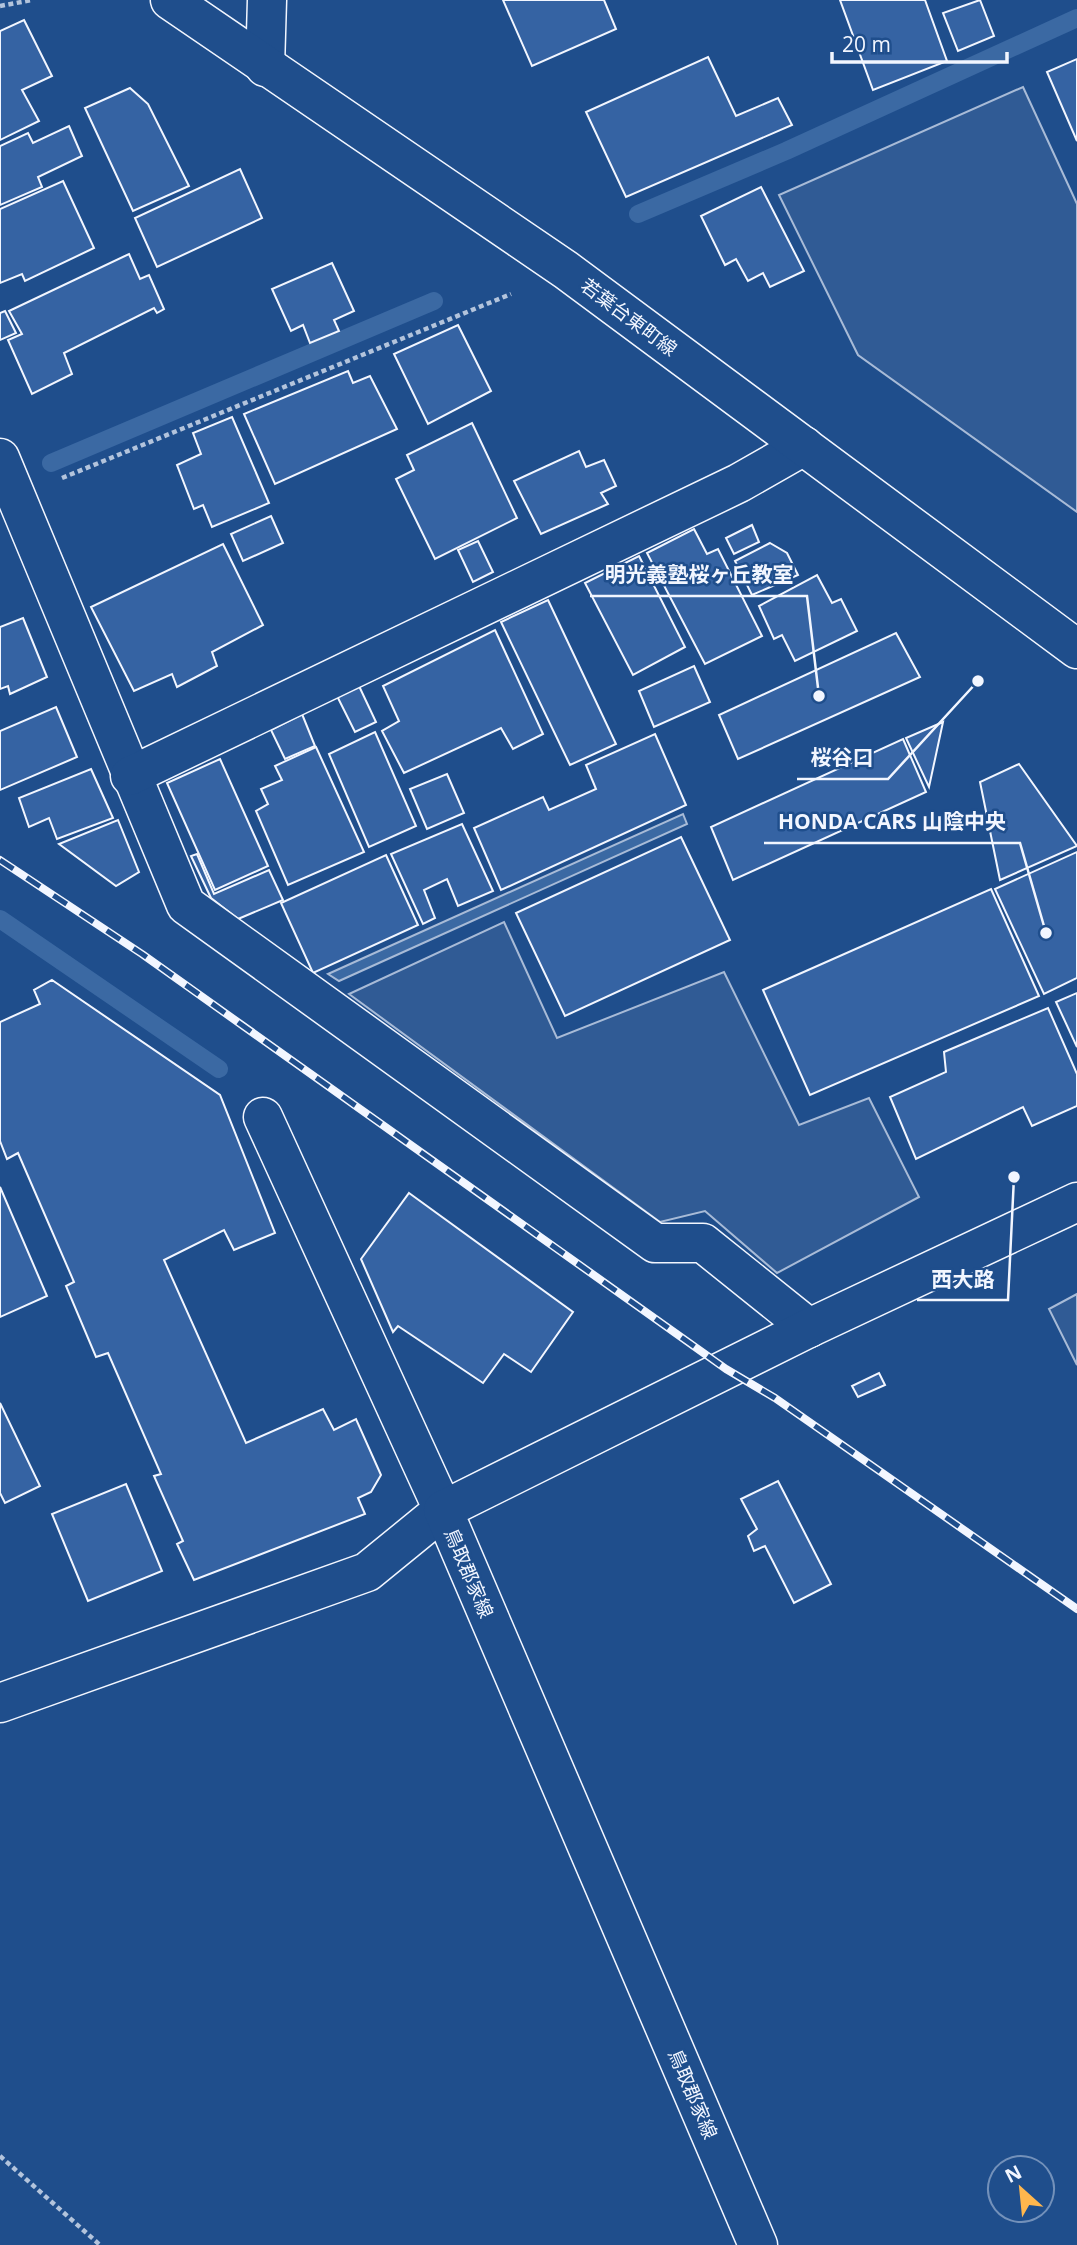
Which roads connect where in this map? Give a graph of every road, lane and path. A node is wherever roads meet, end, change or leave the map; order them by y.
1 (32, 0) edge
2 (170, 0) edge
3 (267, 0) edge
4 (0, 6) edge
5 (265, 67) junction
6 (566, 270) junction
7 (803, 446) junction
8 (0, 458) edge
9 (16, 497) junction
10 (1077, 649) edge
11 (130, 776) junction
12 (263, 1117) dead end
13 (1077, 1202) edge
14 (809, 1328) junction
15 (443, 1510) junction
16 (0, 1703) edge
17 (0, 2156) edge
18 (100, 2245) edge
19 (758, 2245) edge

1 - 4 path
2 - 5 street, 若葉台東町線
3 - 5 street
5 - 6 street, 若葉台東町線
6 - 7 street, 若葉台東町線
6 - 9 path
7 - 10 street, 若葉台東町線
7 - 11 street
8 - 9 street
9 - 11 street
11 - 14 street
12 - 15 street
13 - 14 street, 鳥取郡家線
14 - 15 street, 鳥取郡家線
15 - 16 street
15 - 19 street, 鳥取郡家線
17 - 18 path

